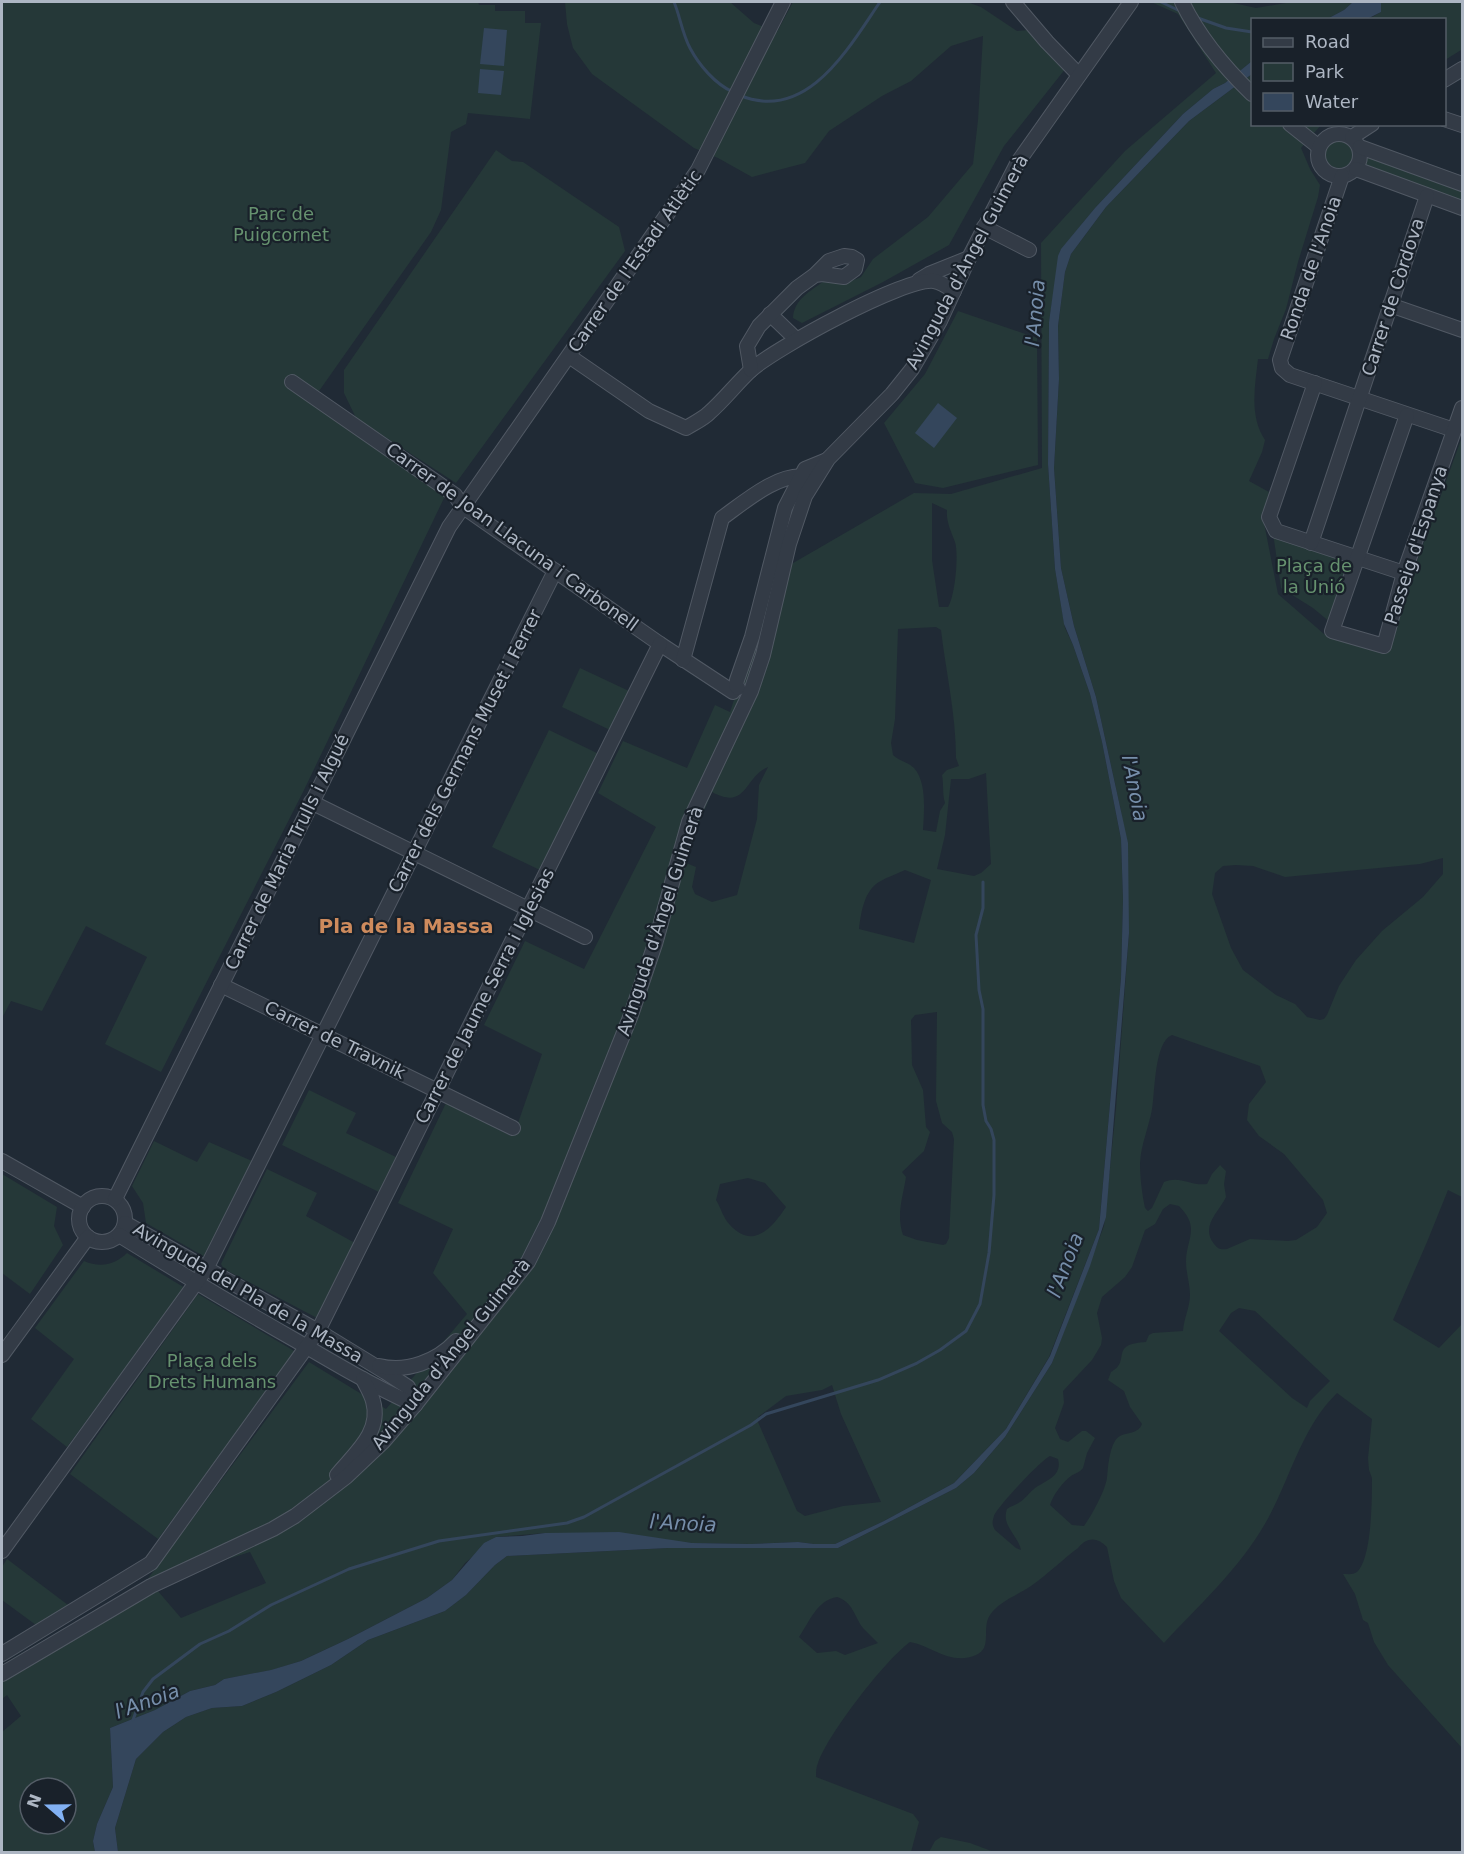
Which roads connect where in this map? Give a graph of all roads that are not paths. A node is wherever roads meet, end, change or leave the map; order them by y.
1 (783, 2) edge
2 (1013, 2) edge
3 (1131, 2) edge
4 (1182, 2) edge
5 (1462, 69) edge
6 (1079, 75) junction
7 (1446, 79) edge
8 (1251, 93) edge
9 (1446, 120) edge
10 (1462, 125) edge
11 (1370, 126) edge
12 (1296, 129) edge
13 (1356, 142) junction
14 (1319, 147) junction
15 (1356, 169) junction
16 (1342, 176) junction
17 (1462, 184) edge
18 (1427, 196) junction
19 (1462, 208) edge
20 (984, 227) junction
21 (1029, 250) dead end
22 (969, 258) junction
23 (815, 275) dead end
24 (908, 286) junction
25 (954, 291) junction
26 (1390, 305) junction
27 (770, 314) junction
28 (1462, 330) edge
29 (796, 339) junction
30 (569, 356) junction
31 (751, 370) junction
32 (292, 382) dead end
33 (1315, 383) junction
34 (1359, 399) junction
35 (1462, 410) edge
36 (1407, 415) junction
37 (1454, 430) junction
38 (806, 479) junction
39 (462, 506) junction
40 (1311, 543) junction
41 (1357, 558) junction
42 (555, 571) junction
43 (1404, 573) junction
44 (660, 644) junction
45 (683, 660) junction
46 (741, 690) junction
47 (311, 802) junction
48 (414, 853) junction
49 (529, 909) junction
50 (585, 937) dead end
51 (221, 984) junction
52 (323, 1035) junction
53 (438, 1091) junction
54 (513, 1128) dead end
55 (2, 1161) edge
56 (115, 1199) junction
57 (82, 1207) junction
58 (548, 1222) junction
59 (122, 1229) junction
60 (88, 1237) junction
61 (206, 1269) junction
62 (197, 1284) junction
63 (318, 1331) junction
64 (307, 1347) junction
65 (2, 1355) edge
66 (371, 1364) junction
67 (363, 1379) junction
68 (415, 1405) junction
69 (295, 1516) junction
70 (2, 1551) edge
71 (2, 1654) edge
72 (2, 1674) edge

1 - 30 street, Carrer de l'Estadi Atlètic
2 - 6 street
3 - 6 street, Avinguda d'Àngel Guimerà
4 - 8 street
5 - 7 street
6 - 20 street, Avinguda d'Àngel Guimerà
9 - 10 street
11 - 13 street
12 - 14 street
13 - 14 street
13 - 15 street
13 - 17 street
14 - 16 street
15 - 16 street
15 - 18 street
16 - 33 street, Ronda de l'Anoia
18 - 19 street
18 - 26 street, Carrer de Còrdova
20 - 21 street
20 - 22 street, Avinguda d'Àngel Guimerà
22 - 24 street
22 - 25 street, Avinguda d'Àngel Guimerà
23 - 27 street
24 - 25 street
24 - 29 street
25 - 38 street, Avinguda d'Àngel Guimerà
26 - 28 street
26 - 34 street, Carrer de Còrdova
27 - 29 street
27 - 31 street
29 - 31 street
30 - 31 street
30 - 39 street, Carrer de l'Estadi Atlètic
32 - 39 street, Carrer de Joan Llacuna i Carbonell
33 - 34 street
33 - 40 street
34 - 36 street
34 - 40 street, Carrer de Còrdova
35 - 37 street, Passeig d'Espanya
36 - 37 street
36 - 41 street
37 - 43 street, Passeig d'Espanya
38 - 45 street
38 - 46 street, Avinguda d'Àngel Guimerà
39 - 42 street, Carrer de Joan Llacuna i Carbonell
39 - 47 street, Carrer de Maria Trulls i Algué
40 - 41 street
41 - 43 street
41 - 43 street, Passeig d'Espanya
42 - 44 street, Carrer de Joan Llacuna i Carbonell
42 - 48 street, Carrer dels Germans Muset i Ferrer
44 - 45 street, Carrer de Joan Llacuna i Carbonell
44 - 49 street, Carrer de Jaume Serra i Iglesias
45 - 46 street, Carrer de Joan Llacuna i Carbonell
46 - 58 street, Avinguda d'Àngel Guimerà
47 - 48 street
47 - 51 street, Carrer de Maria Trulls i Algué
48 - 49 street
48 - 52 street, Carrer dels Germans Muset i Ferrer
49 - 50 street
49 - 53 street, Carrer de Jaume Serra i Iglesias
51 - 52 street, Carrer de Travnik
51 - 56 street, Carrer de Maria Trulls i Algué
52 - 53 street, Carrer de Travnik
52 - 61 street, Carrer dels Germans Muset i Ferrer
53 - 54 street, Carrer de Travnik
53 - 63 street, Carrer de Jaume Serra i Iglesias
55 - 57 street
56 - 57 street
56 - 59 street
57 - 60 street
58 - 66 street, Avinguda del Pla de la Massa
58 - 68 street, Avinguda d'Àngel Guimerà
59 - 60 street
59 - 61 street, Avinguda del Pla de la Massa
59 - 62 street, Avinguda del Pla de la Massa
60 - 65 street
61 - 62 street, Carrer dels Germans Muset i Ferrer
61 - 63 street, Avinguda del Pla de la Massa
62 - 64 street, Avinguda del Pla de la Massa
62 - 70 street, Carrer dels Germans Muset i Ferrer
63 - 64 street, Carrer de Jaume Serra i Iglesias
63 - 66 street, Avinguda del Pla de la Massa
64 - 67 street, Avinguda del Pla de la Massa
64 - 71 street, Carrer de Jaume Serra i Iglesias
66 - 68 street, Avinguda del Pla de la Massa
67 - 68 street, Avinguda del Pla de la Massa
67 - 69 street, Avinguda del Pla de la Massa
68 - 69 street, Avinguda d'Àngel Guimerà
69 - 72 street, Avinguda d'Àngel Guimerà

